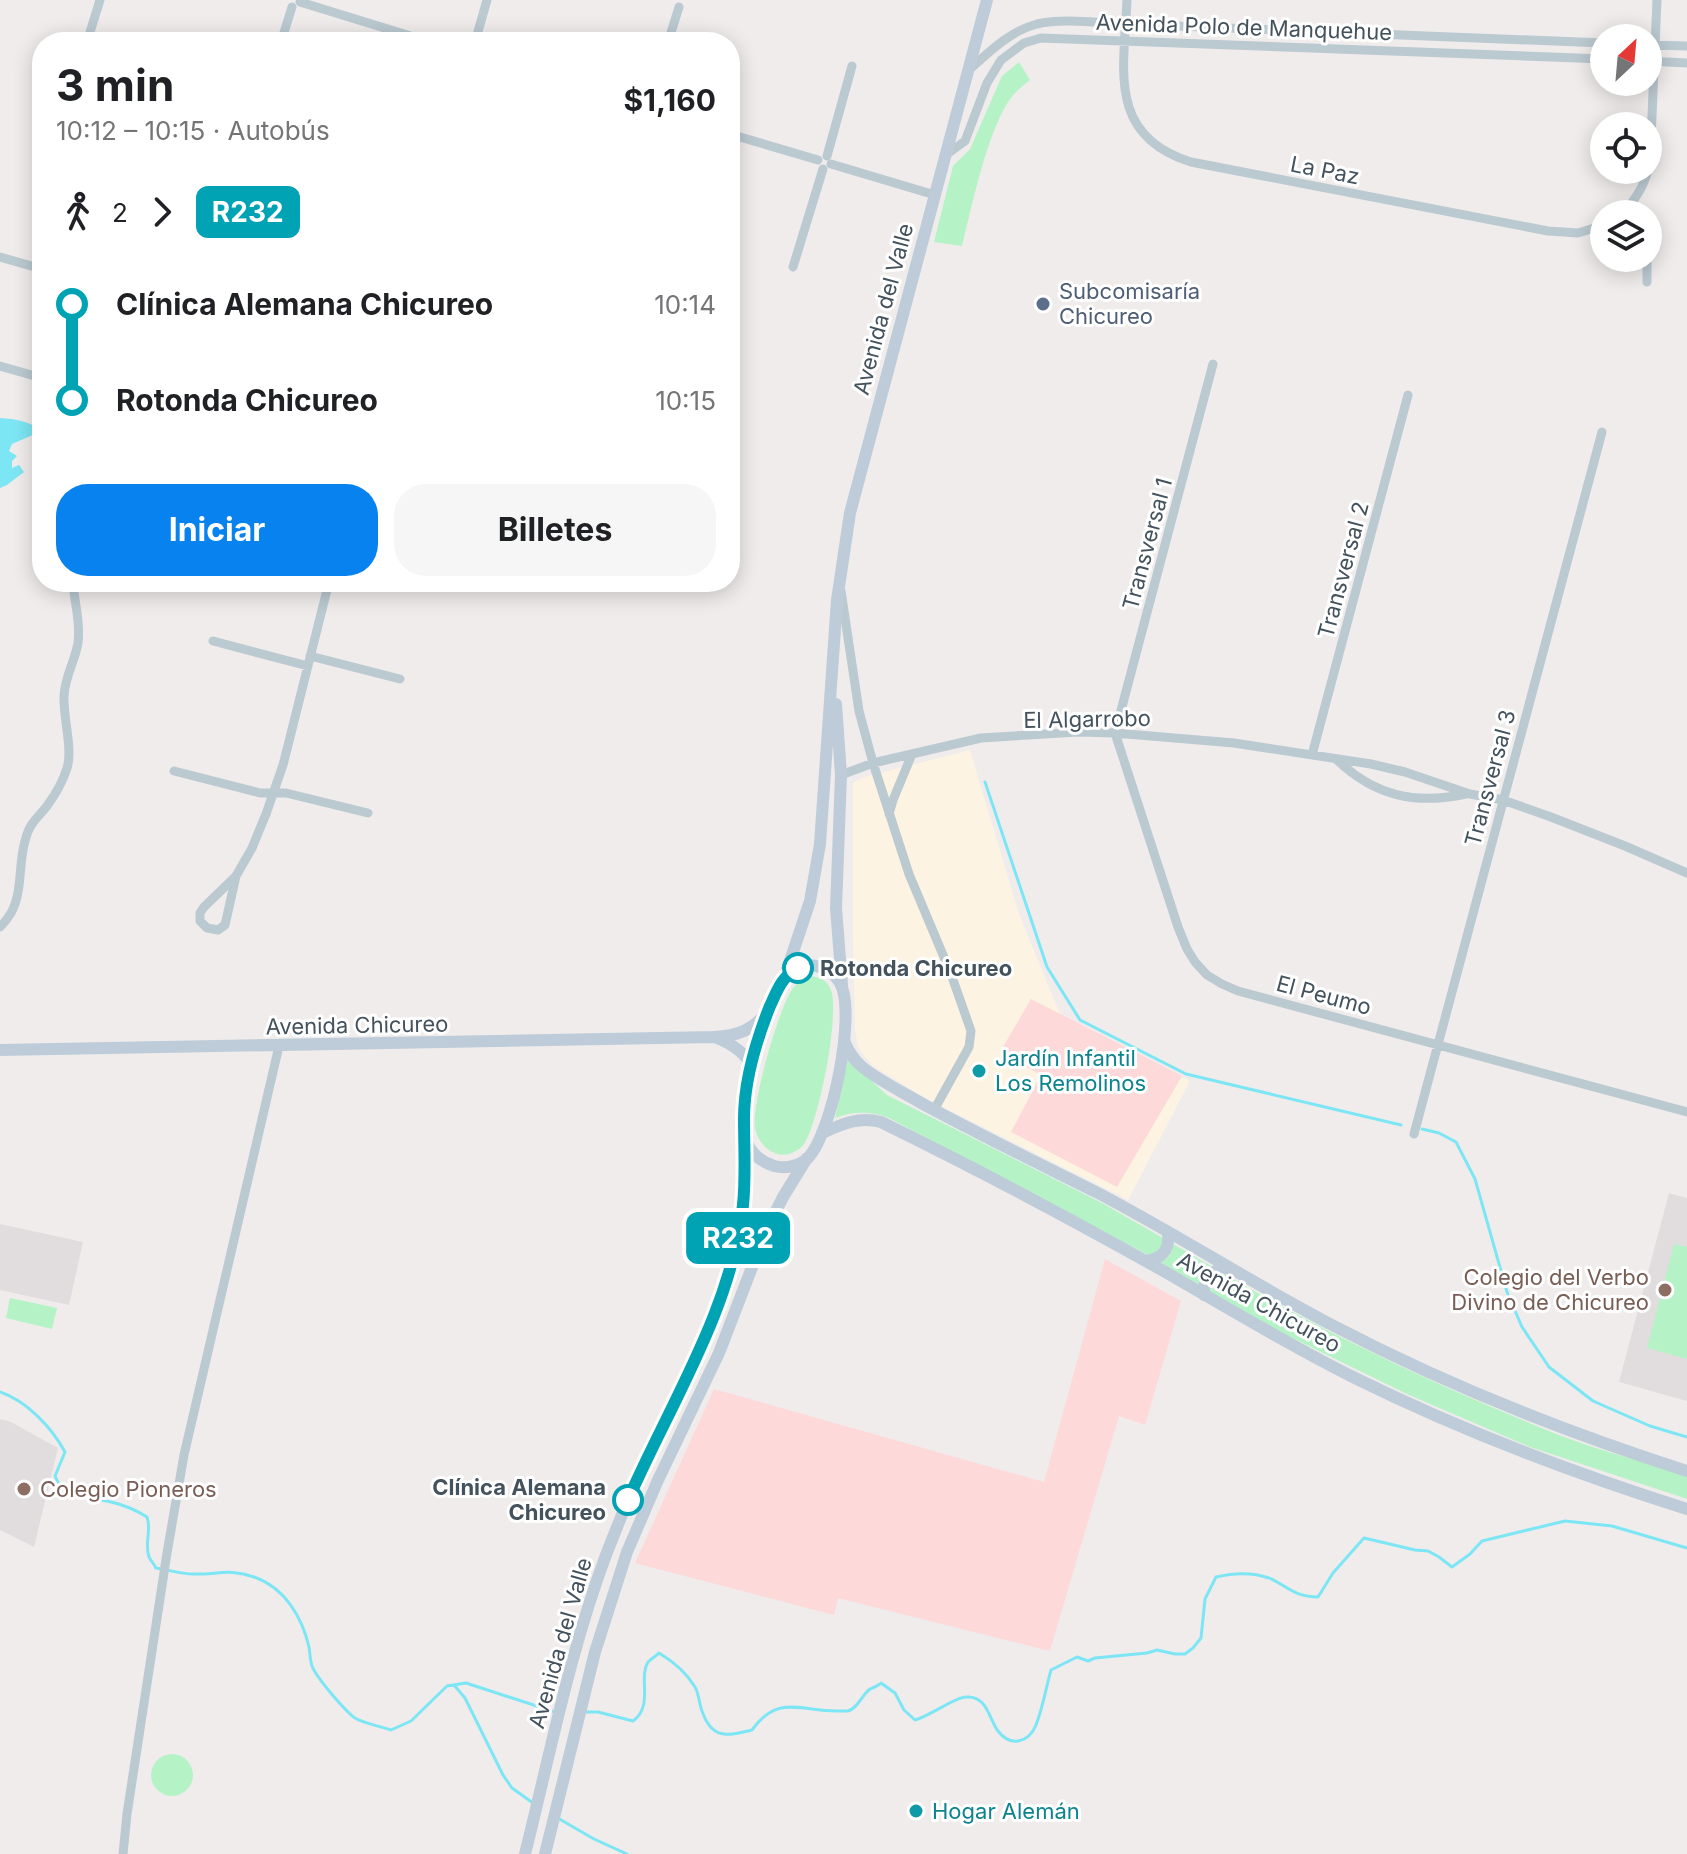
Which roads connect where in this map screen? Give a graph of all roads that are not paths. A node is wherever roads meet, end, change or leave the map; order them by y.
1 (100, 0) edge
2 (487, 0) edge
3 (987, 0) edge
4 (1127, 0) edge
5 (1657, 0) edge
6 (295, 2) edge
7 (679, 7) dead end
8 (1126, 24) junction
9 (1654, 24) edge
10 (90, 32) edge
11 (284, 32) edge
12 (396, 32) edge
13 (478, 32) edge
14 (671, 32) edge
15 (1125, 41) junction
16 (1590, 42) edge
17 (1662, 45) edge
18 (1687, 46) edge
19 (1590, 58) edge
20 (1662, 62) edge
21 (1687, 63) edge
22 (852, 66) dead end
23 (969, 70) junction
24 (1650, 96) edge
25 (740, 137) edge
26 (946, 155) junction
27 (825, 162) junction
28 (935, 195) junction
29 (1634, 200) edge
30 (1590, 229) edge
31 (0, 257) edge
32 (32, 266) edge
33 (793, 267) dead end
34 (1647, 272) edge
35 (1647, 282) dead end
36 (1213, 364) dead end
37 (0, 366) edge
38 (32, 375) edge
39 (1408, 395) dead end
40 (1602, 432) dead end
41 (840, 579) junction
42 (74, 592) edge
43 (326, 592) edge
44 (835, 633) junction
45 (213, 641) dead end
46 (309, 661) junction
47 (400, 679) dead end
48 (1115, 733) junction
49 (912, 754) junction
50 (1312, 755) junction
51 (1336, 760) junction
52 (873, 763) junction
53 (174, 771) dead end
54 (841, 775) junction
55 (274, 793) junction
56 (1470, 794) junction
57 (1503, 800) junction
58 (368, 813) dead end
59 (889, 815) junction
60 (1687, 873) edge
61 (236, 876) junction
62 (0, 927) edge
63 (784, 979) junction
64 (842, 987) junction
65 (768, 1011) junction
66 (714, 1037) junction
67 (844, 1041) junction
68 (1438, 1045) junction
69 (279, 1046) junction
70 (0, 1050) edge
71 (752, 1067) junction
72 (934, 1110) junction
73 (1687, 1112) edge
74 (744, 1132) junction
75 (822, 1133) junction
76 (1414, 1134) dead end
77 (807, 1158) junction
78 (1168, 1232) junction
79 (1146, 1261) junction
80 (1229, 1268) junction
81 (1204, 1295) junction
82 (1687, 1471) edge
83 (1687, 1509) edge
84 (123, 1854) edge
85 (525, 1854) edge
86 (545, 1854) edge

1 - 10 street
2 - 13 street
3 - 23 main road, Avenida del Valle
4 - 8 street, La Paz
5 - 9 street
6 - 11 street
6 - 12 street
7 - 14 street
8 - 15 street, La Paz
8 - 16 street, Avenida Polo de Manquehue
8 - 23 street, Avenida Polo de Manquehue
15 - 19 street, Avenida Polo de Manquehue
15 - 26 street, Avenida Polo de Manquehue
15 - 30 street, La Paz
17 - 18 street
20 - 21 street
22 - 27 street
23 - 26 main road, Avenida del Valle
24 - 29 street
25 - 27 street
26 - 28 main road, Avenida del Valle
27 - 28 street
27 - 33 street
28 - 41 main road, Avenida del Valle
31 - 32 street
34 - 35 street
36 - 48 street, Transversal 1
37 - 38 street
39 - 50 street, Transversal 2
40 - 57 street, Transversal 3
41 - 44 main road, Avenida del Valle
41 - 52 street
42 - 62 street
43 - 46 street
44 - 54 main road, Avenida del Valle
44 - 63 main road, Avenida del Valle
45 - 46 street
46 - 47 street
46 - 55 street
48 - 49 street, El Algarrobo
48 - 50 street, El Algarrobo
48 - 68 street, El Peumo
49 - 52 street, El Algarrobo
49 - 59 street
50 - 51 street, El Algarrobo
51 - 56 street, El Algarrobo
51 - 56 street
52 - 54 street, El Algarrobo
52 - 59 street
53 - 55 street
54 - 64 main road, Avenida del Valle
55 - 58 street
55 - 61 street
56 - 57 street
57 - 60 street
57 - 68 street, Transversal 3
59 - 72 street
61 - 61 street
63 - 64 main road
63 - 65 main road, Avenida del Valle
64 - 67 main road, Avenida del Valle
65 - 66 main road, Avenida Chicureo
65 - 71 main road, Avenida del Valle
66 - 69 main road, Avenida Chicureo
66 - 71 main road
67 - 72 main road, Avenida Chicureo
67 - 75 main road, Avenida del Valle
68 - 73 street, El Peumo
68 - 76 street, Transversal 3
69 - 70 main road, Avenida Chicureo
69 - 84 street
71 - 74 main road, Avenida del Valle
72 - 78 main road, Avenida Chicureo
74 - 77 main road
74 - 85 main road, Avenida del Valle
75 - 77 main road, Avenida del Valle
75 - 79 main road, Avenida Chicureo
77 - 86 main road, Avenida del Valle
78 - 79 main road
78 - 80 main road, Avenida Chicureo
79 - 81 main road, Avenida Chicureo
80 - 81 main road
80 - 82 main road, Avenida Chicureo
81 - 83 main road, Avenida Chicureo

